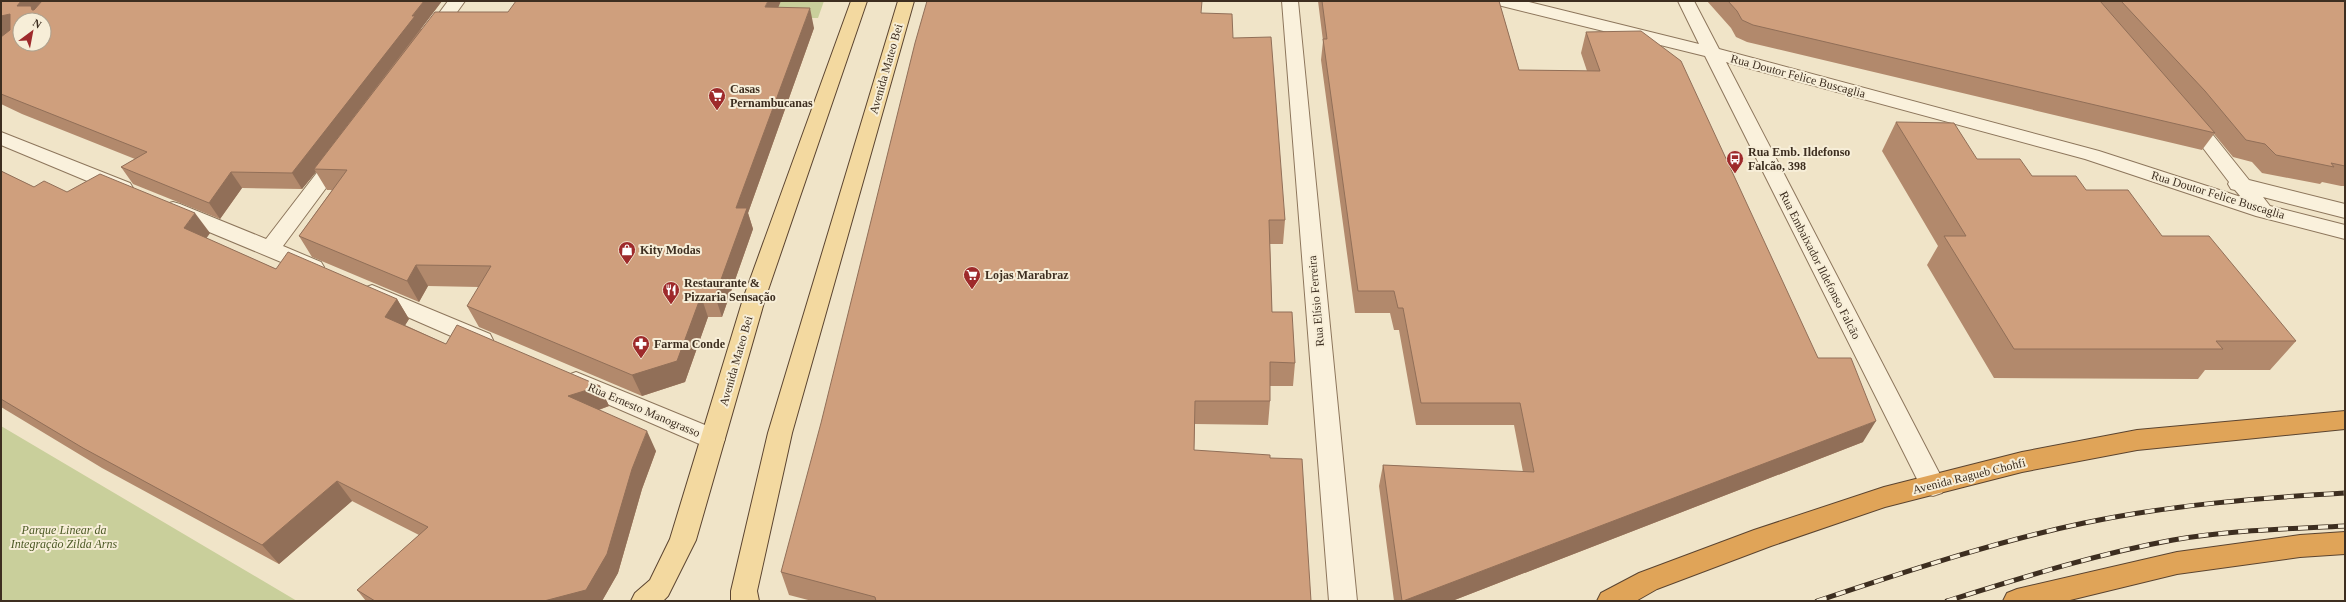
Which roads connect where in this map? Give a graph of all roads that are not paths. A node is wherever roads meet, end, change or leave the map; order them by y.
1 (458, 1) edge
2 (859, 1) edge
3 (906, 1) edge
4 (1290, 1) edge
5 (1504, 1) edge
6 (1686, 1) edge
7 (419, 52) edge
8 (1711, 52) junction
9 (2180, 107) edge
10 (1, 138) edge
11 (352, 141) edge
12 (2092, 155) junction
13 (2241, 185) junction
14 (2263, 211) junction
15 (2345, 211) edge
16 (2345, 232) edge
17 (270, 249) junction
18 (502, 349) edge
19 (559, 374) edge
20 (2345, 420) edge
21 (713, 439) junction
22 (1933, 486) junction
23 (2345, 543) edge
24 (645, 601) edge
25 (745, 601) edge
26 (1343, 601) edge
27 (1611, 601) edge
28 (2017, 601) edge

1 - 7 street
2 - 21 main road, Avenida Mateo Bei
3 - 25 main road, Avenida Mateo Bei
4 - 26 street, Rua Elísio Ferreira
5 - 8 street, Rua Doutor Felice Buscaglia
6 - 8 street, Rua Embaixador Ildefonso Falcão
8 - 12 street, Rua Doutor Felice Buscaglia
8 - 22 street, Rua Embaixador Ildefonso Falcão
9 - 13 street
10 - 17 street
11 - 17 street
12 - 13 street, Rua Doutor Felice Buscaglia
12 - 14 street, Rua Doutor Felice Buscaglia
13 - 14 street
13 - 15 street, Rua Doutor Felice Buscaglia
14 - 16 street, Rua Doutor Felice Buscaglia
17 - 18 street
19 - 21 street, Rua Ernesto Manograsso
20 - 22 highway, Avenida Ragueb Chohfi
21 - 24 main road, Avenida Mateo Bei
22 - 27 highway, Avenida Ragueb Chohfi
23 - 28 highway

